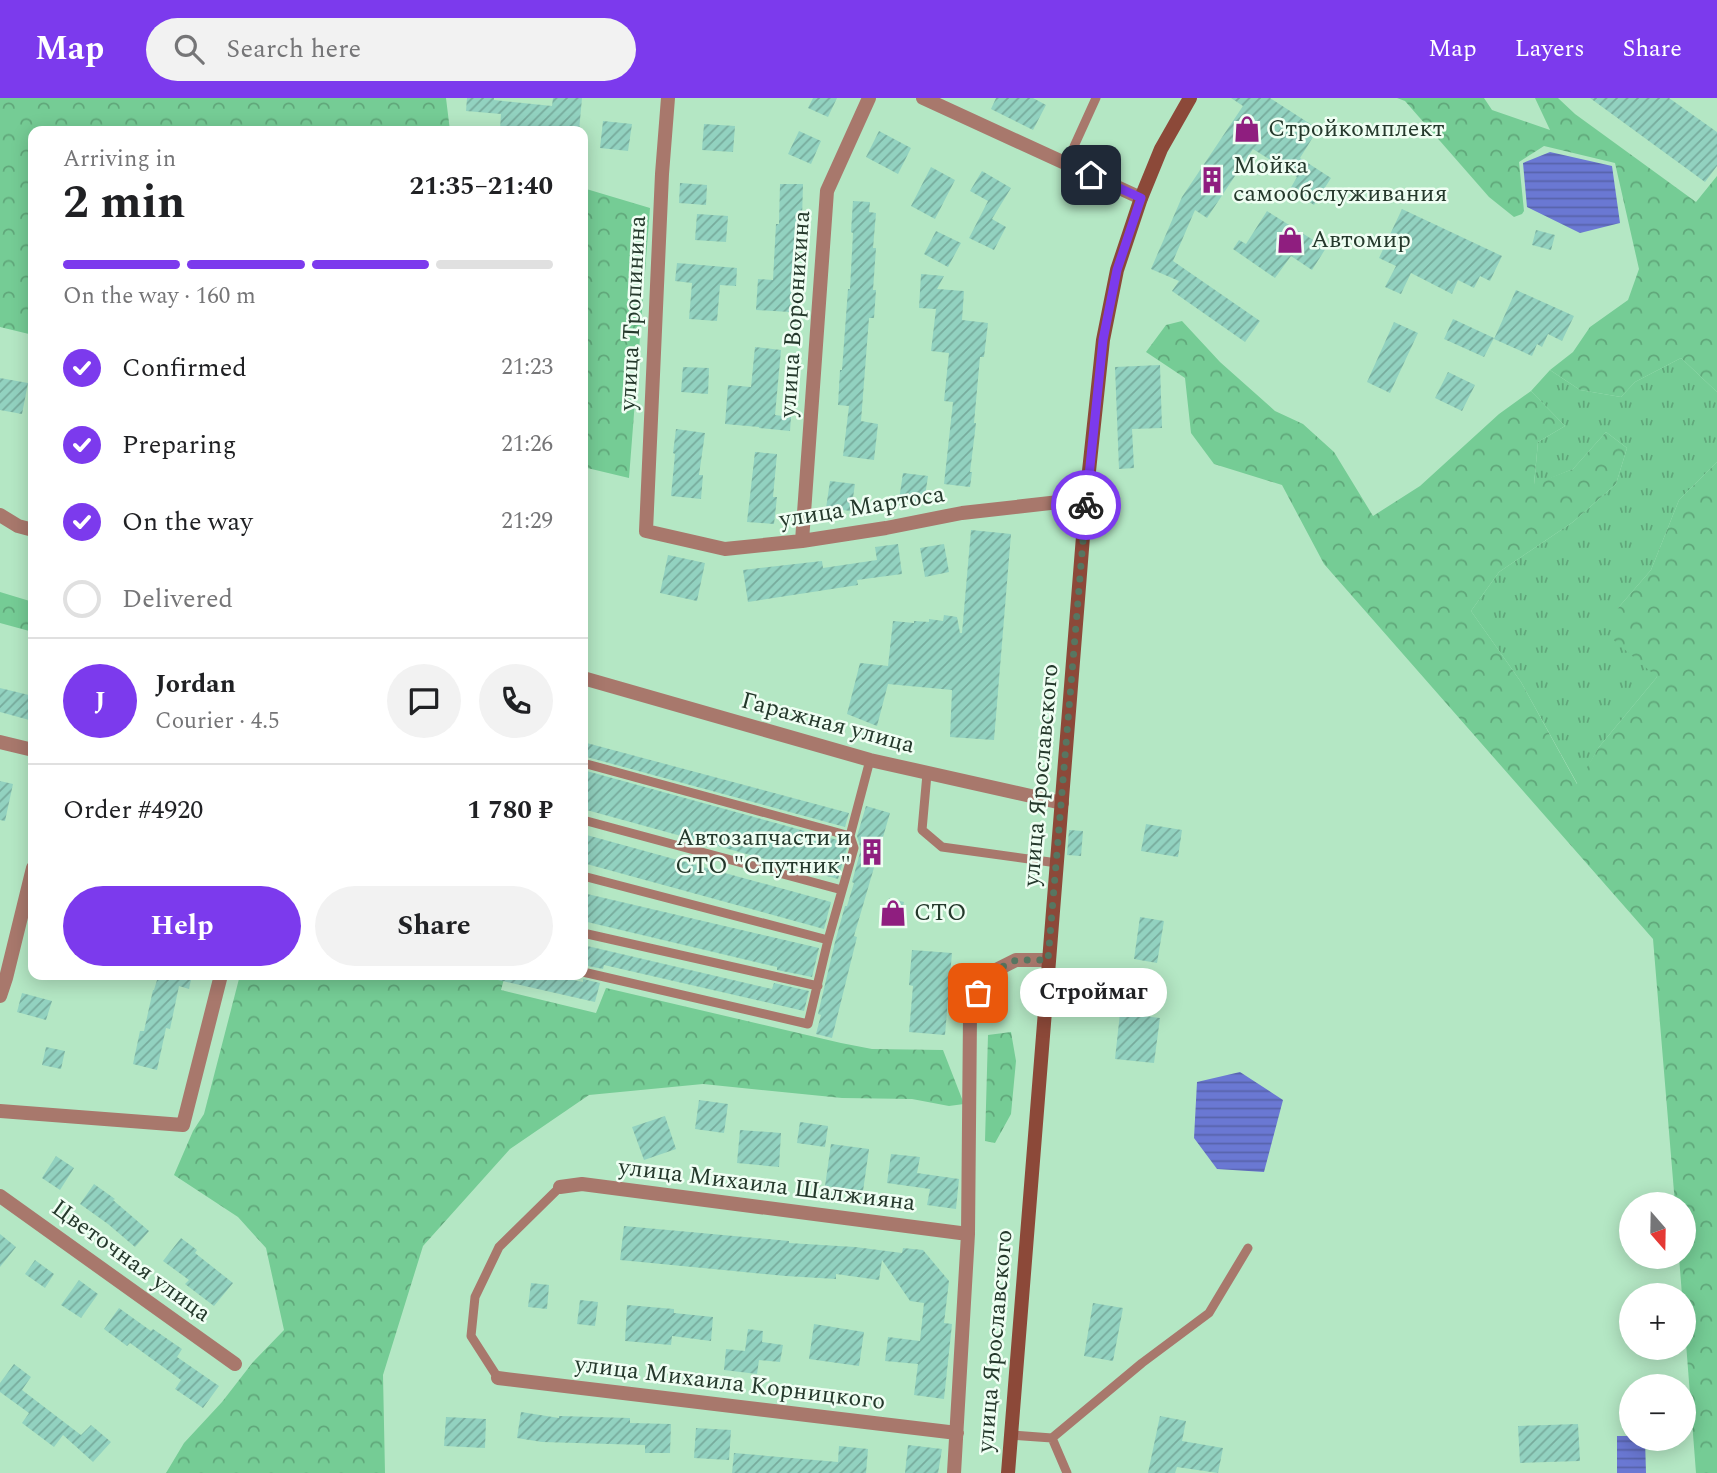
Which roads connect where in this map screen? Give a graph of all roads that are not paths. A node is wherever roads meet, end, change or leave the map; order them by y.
1 (668, 98) edge
2 (869, 98) edge
3 (923, 98) edge
4 (1096, 98) edge
5 (1190, 98) edge
6 (1066, 164) junction
7 (1141, 198) junction
8 (1086, 499) junction
9 (0, 515) edge
10 (28, 529) edge
11 (646, 531) joint
12 (802, 541) junction
13 (588, 679) edge
14 (0, 742) edge
15 (28, 749) edge
16 (870, 760) junction
17 (588, 764) edge
18 (927, 774) junction
19 (1062, 803) junction
20 (588, 821) edge
21 (850, 836) junction
22 (1057, 863) junction
23 (588, 877) edge
24 (28, 886) edge
25 (842, 890) junction
26 (588, 934) edge
27 (828, 940) junction
28 (1048, 960) junction
29 (588, 973) edge
30 (3, 977) edge
31 (220, 980) edge
32 (818, 986) junction
33 (0, 996) edge
34 (0, 1111) edge
35 (560, 1187) joint
36 (0, 1196) edge
37 (968, 1234) junction
38 (1248, 1248) dead end
39 (235, 1364) dead end
40 (498, 1378) joint
41 (957, 1433) junction
42 (1011, 1435) junction
43 (1052, 1438) junction
44 (954, 1473) edge
45 (1008, 1473) edge
46 (1068, 1473) edge

1 - 11 street, улица Тропинина
2 - 12 street, улица Воронихина
3 - 6 street
4 - 6 lane
5 - 7 street, улица Ярославского
6 - 7 street
7 - 8 street, улица Ярославского
8 - 12 street, улица Мартоса
8 - 19 street, улица Ярославского
9 - 10 street
11 - 12 street, улица Мартоса
13 - 16 street, Гаражная улица
14 - 15 street
16 - 18 street, Гаражная улица
16 - 21 lane
17 - 21 lane
18 - 19 street, Гаражная улица
18 - 22 lane
19 - 22 street, улица Ярославского
20 - 25 lane
21 - 25 lane
22 - 28 street, улица Ярославского
23 - 27 lane
24 - 30 street
25 - 27 lane
26 - 32 lane
27 - 32 lane
28 - 37 street
28 - 42 street, улица Ярославского
29 - 32 lane
30 - 33 street
31 - 34 street
35 - 37 street, улица Михаила Шалжияна
35 - 40 lane
36 - 39 street, Цветочная улица
37 - 41 street
38 - 43 lane
40 - 41 street, улица Михаила Корницкого
41 - 44 street
42 - 43 lane
42 - 45 street, улица Ярославского
43 - 46 lane

